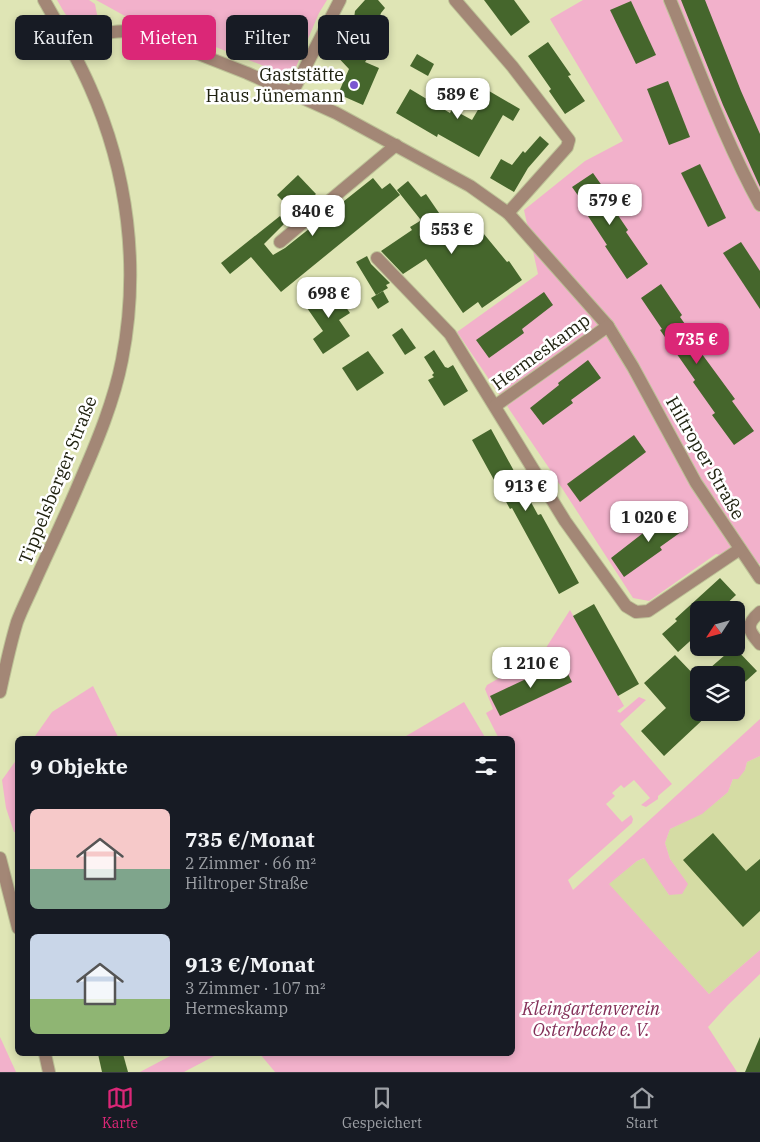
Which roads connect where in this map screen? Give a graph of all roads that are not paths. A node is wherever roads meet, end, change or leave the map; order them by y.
1 (44, 0) edge
2 (340, 0) edge
3 (455, 0) edge
4 (670, 0) edge
5 (53, 15) edge
6 (112, 32) edge
7 (77, 60) edge
8 (292, 93) junction
9 (396, 145) junction
10 (760, 205) edge
11 (508, 213) junction
12 (280, 242) dead end
13 (377, 258) dead end
14 (608, 326) junction
15 (495, 406) junction
16 (740, 549) junction
17 (760, 578) edge
18 (760, 612) edge
19 (760, 644) edge
20 (0, 692) edge
21 (0, 858) edge
22 (4, 887) edge
23 (15, 905) edge
24 (45, 1056) edge
25 (49, 1072) edge

1 - 5 street
2 - 8 street
3 - 11 street
4 - 10 street
6 - 8 street, Hiltroper Straße
7 - 20 street, Tippelsberger Straße
8 - 9 street, Hiltroper Straße
9 - 11 street, Hiltroper Straße
9 - 12 street
11 - 14 street, Hiltroper Straße
13 - 15 street, Hermeskamp
14 - 15 street, Hermeskamp
14 - 16 street, Hiltroper Straße
15 - 16 street, Hermeskamp
16 - 17 street, Hiltroper Straße
18 - 19 street
21 - 22 street
22 - 23 street
24 - 25 street

